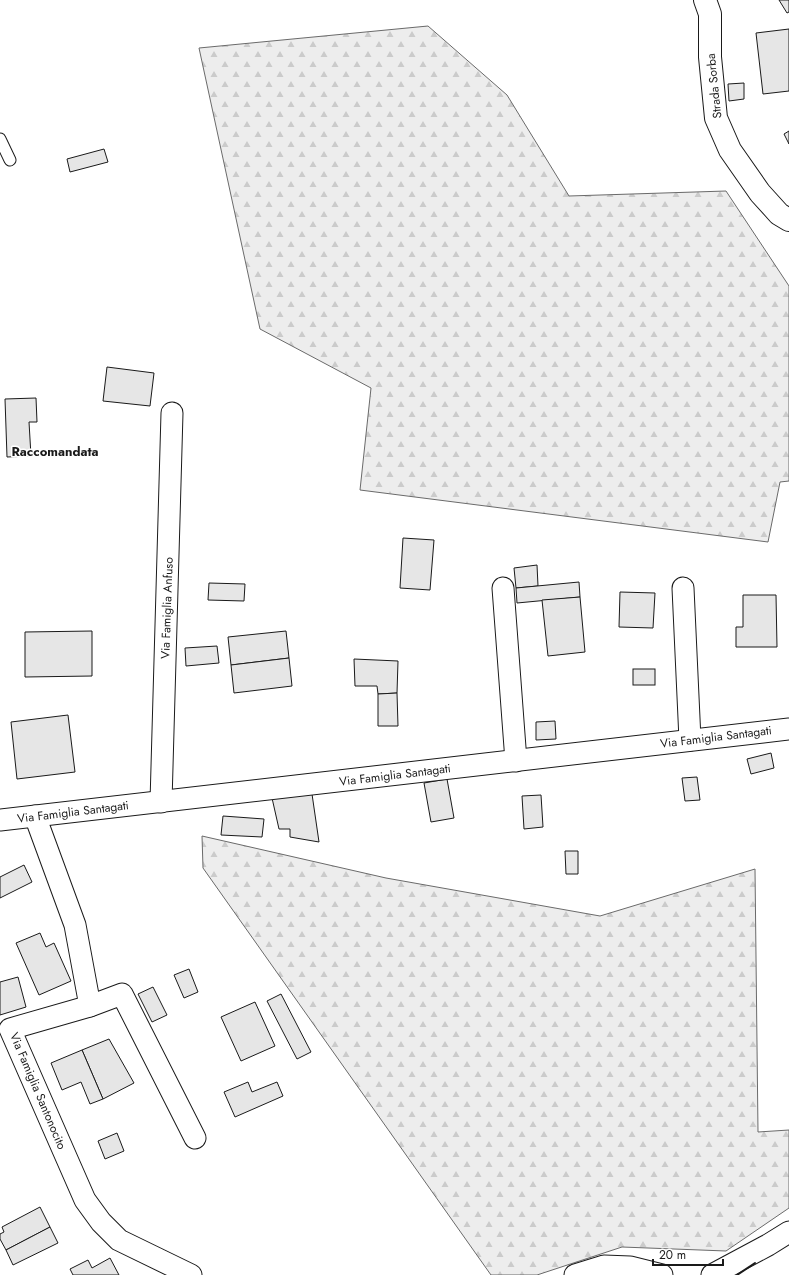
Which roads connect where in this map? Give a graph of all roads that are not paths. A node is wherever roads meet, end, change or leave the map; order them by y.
1 (704, 0) edge
2 (0, 139) edge
3 (10, 160) dead end
4 (789, 220) edge
5 (172, 413) dead end
6 (503, 588) dead end
7 (683, 588) dead end
8 (789, 729) edge
9 (690, 740) junction
10 (516, 761) junction
11 (161, 802) junction
12 (35, 816) junction
13 (0, 820) edge
14 (90, 1006) junction
15 (5, 1030) edge
16 (195, 1138) dead end
17 (789, 1232) edge
18 (191, 1275) edge
19 (575, 1275) edge
20 (662, 1275) edge
21 (712, 1275) edge

1 - 4 street, Strada Sorba
2 - 3 lane
5 - 11 street, Via Famiglia Anfuso
6 - 10 street
7 - 9 street
8 - 9 street, Via Famiglia Santagati
9 - 10 street, Via Famiglia Santagati
10 - 11 street, Via Famiglia Santagati
11 - 12 street, Via Famiglia Santagati
12 - 13 street, Via Famiglia Santagati
12 - 14 street
14 - 15 street, Via Famiglia Santonocito
14 - 16 street, Via Famiglia Santonocito
15 - 18 street, Via Famiglia Santonocito
17 - 21 street
19 - 20 street

